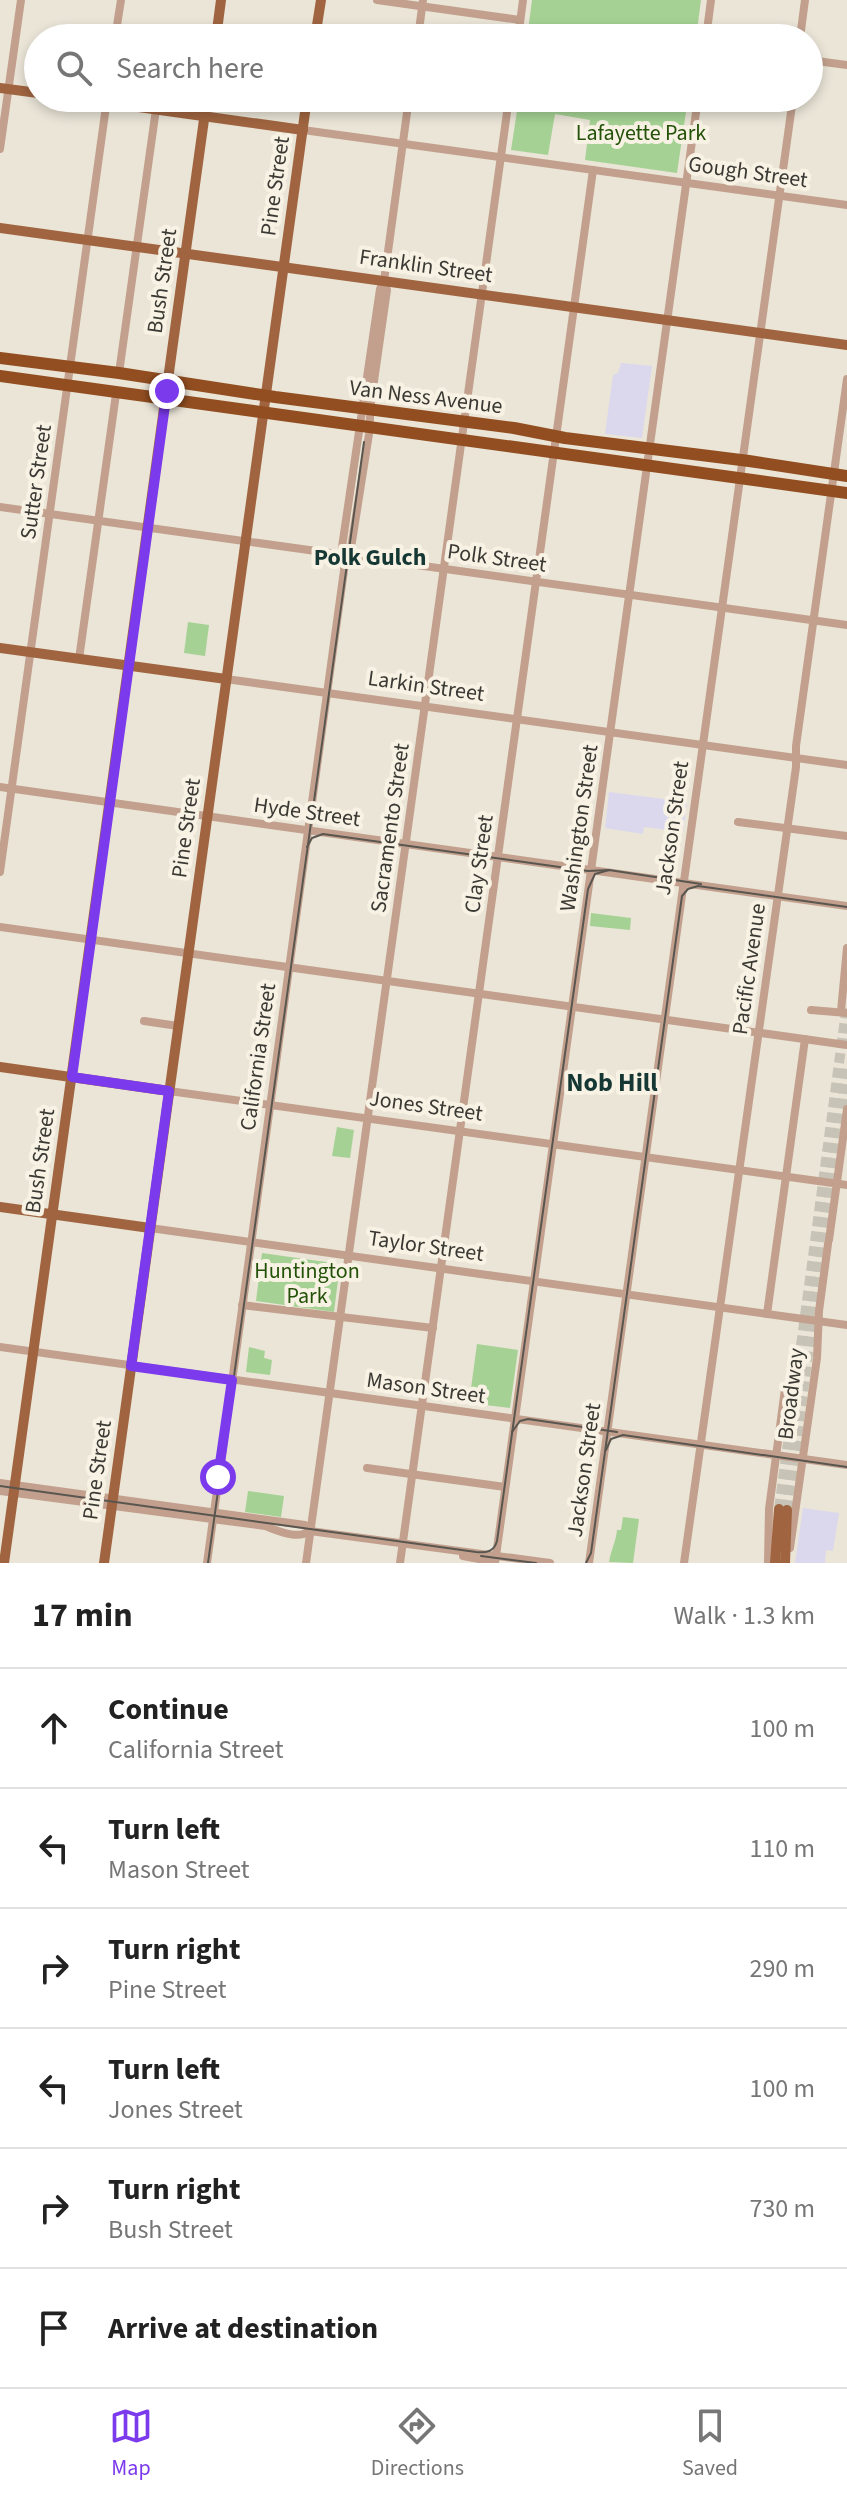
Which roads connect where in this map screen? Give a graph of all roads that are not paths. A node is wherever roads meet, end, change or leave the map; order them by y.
1 (21, 0) edge
2 (121, 0) edge
3 (221, 0) edge
4 (321, 0) edge
5 (377, 0) edge
6 (523, 0) edge
7 (711, 0) edge
8 (805, 0) edge
9 (423, 3) edge
10 (520, 20) junction
11 (117, 24) edge
12 (218, 24) edge
13 (317, 24) edge
14 (420, 24) edge
15 (520, 24) edge
16 (708, 24) edge
17 (802, 24) edge
18 (823, 62) edge
19 (847, 65) edge
20 (4, 88) edge
21 (24, 91) edge
22 (105, 112) edge
23 (156, 112) edge
24 (177, 112) edge
25 (205, 112) edge
26 (305, 112) edge
27 (407, 112) edge
28 (507, 112) edge
29 (696, 112) edge
30 (791, 112) edge
31 (205, 116) junction
32 (303, 130) junction
33 (403, 144) junction
34 (0, 149) edge
35 (501, 157) junction
36 (593, 170) junction
37 (686, 183) junction
38 (779, 197) junction
39 (847, 205) edge
40 (0, 228) edge
41 (88, 240) junction
42 (137, 247) junction
43 (186, 253) junction
44 (284, 267) junction
45 (384, 281) junction
46 (482, 294) junction
47 (574, 307) junction
48 (667, 320) junction
49 (759, 333) junction
50 (847, 345) edge
51 (0, 358) edge
52 (70, 367) junction
53 (119, 373) junction
54 (0, 376) edge
55 (847, 379) edge
56 (168, 381) junction
57 (68, 385) junction
58 (116, 394) junction
59 (266, 396) junction
60 (165, 400) junction
61 (366, 409) junction
62 (264, 412) junction
63 (464, 422) junction
64 (365, 426) junction
65 (556, 436) junction
66 (462, 440) junction
67 (649, 449) junction
68 (554, 454) junction
69 (742, 461) junction
70 (647, 465) junction
71 (840, 476) edge
72 (739, 478) junction
73 (831, 492) junction
74 (847, 493) edge
75 (0, 507) edge
76 (50, 514) junction
77 (99, 521) junction
78 (148, 528) junction
79 (246, 542) junction
80 (346, 556) junction
81 (444, 569) junction
82 (536, 582) junction
83 (629, 595) junction
84 (721, 607) junction
85 (814, 620) junction
86 (847, 625) edge
87 (0, 648) edge
88 (31, 652) junction
89 (79, 659) junction
90 (128, 665) junction
91 (226, 679) junction
92 (327, 693) junction
93 (425, 706) junction
94 (517, 719) junction
95 (610, 732) junction
96 (702, 745) junction
97 (796, 758) junction
98 (847, 765) edge
99 (0, 787) edge
100 (11, 789) junction
101 (109, 802) junction
102 (208, 816) junction
103 (738, 822) dead end
104 (787, 827) junction
105 (308, 830) junction
106 (847, 836) edge
107 (406, 844) junction
108 (498, 857) junction
109 (591, 870) junction
110 (0, 872) edge
111 (683, 883) junction
112 (778, 896) junction
113 (847, 906) edge
114 (0, 927) edge
115 (91, 940) junction
116 (847, 948) edge
117 (188, 954) junction
118 (289, 967) junction
119 (386, 981) junction
120 (479, 994) junction
121 (573, 1007) junction
122 (811, 1010) dead end
123 (844, 1012) edge
124 (664, 1020) junction
125 (144, 1021) dead end
126 (178, 1026) junction
127 (758, 1033) junction
128 (805, 1039) junction
129 (847, 1045) edge
130 (0, 1067) edge
131 (72, 1077) junction
132 (169, 1091) junction
133 (270, 1105) junction
134 (847, 1109) edge
135 (367, 1118) junction
136 (460, 1131) junction
137 (555, 1145) junction
138 (645, 1157) junction
139 (739, 1170) junction
140 (786, 1177) junction
141 (837, 1184) junction
142 (847, 1185) edge
143 (0, 1207) edge
144 (52, 1214) junction
145 (150, 1228) junction
146 (251, 1242) junction
147 (348, 1256) junction
148 (441, 1269) junction
149 (534, 1282) junction
150 (626, 1295) junction
151 (242, 1305) junction
152 (720, 1308) junction
153 (767, 1314) junction
154 (340, 1317) junction
155 (819, 1322) junction
156 (847, 1325) edge
157 (433, 1328) junction
158 (0, 1347) edge
159 (33, 1352) junction
160 (131, 1366) junction
161 (232, 1380) junction
162 (785, 1389) dead end
163 (329, 1392) junction
164 (422, 1405) junction
165 (514, 1418) junction
166 (607, 1431) junction
167 (701, 1445) junction
168 (776, 1455) junction
169 (803, 1459) junction
170 (847, 1465) edge
171 (367, 1468) dead end
172 (413, 1475) junction
173 (0, 1483) edge
174 (505, 1487) junction
175 (14, 1489) junction
176 (0, 1491) edge
177 (112, 1503) junction
178 (213, 1517) junction
179 (310, 1531) junction
180 (403, 1543) junction
181 (787, 1555) edge
182 (496, 1559) edge
183 (4, 1563) edge
184 (104, 1563) edge
185 (207, 1563) edge
186 (306, 1563) edge
187 (400, 1563) edge
188 (550, 1563) edge
189 (589, 1563) edge
190 (684, 1563) edge
191 (768, 1563) edge
192 (775, 1563) edge

1 - 20 street
2 - 11 street
3 - 12 main road
4 - 13 main road
5 - 9 street
6 - 10 street
7 - 16 street
8 - 17 street
9 - 10 street
9 - 14 street
10 - 15 street
18 - 19 street
20 - 21 main road
20 - 34 street
22 - 41 street, Sutter Street
23 - 42 street
24 - 31 main road, Gough Street
25 - 31 main road, Bush Street
26 - 32 main road, Pine Street
27 - 33 street, California Street
28 - 35 street, Sacramento Street
29 - 37 street, Washington Street
30 - 38 street, Jackson Street
31 - 32 main road, Gough Street
31 - 43 main road, Bush Street
32 - 33 street, Gough Street
32 - 44 main road, Pine Street
33 - 35 street, Gough Street
33 - 45 street, California Street
35 - 36 street, Gough Street
35 - 46 street, Sacramento Street
36 - 37 street, Gough Street
36 - 47 street, Clay Street
37 - 38 street, Gough Street
37 - 48 street, Washington Street
38 - 39 street, Gough Street
38 - 49 street, Jackson Street
40 - 41 main road, Franklin Street
41 - 42 main road, Franklin Street
41 - 52 street, Sutter Street
42 - 43 main road, Franklin Street
42 - 53 street
43 - 44 main road, Franklin Street
43 - 56 main road, Bush Street
44 - 45 main road, Franklin Street
44 - 59 main road, Pine Street
45 - 46 main road, Franklin Street
45 - 61 street, California Street
46 - 47 main road, Franklin Street
46 - 63 street, Sacramento Street
47 - 48 main road, Franklin Street
47 - 65 street, Clay Street
48 - 49 main road, Franklin Street
48 - 67 street, Washington Street
49 - 50 main road, Franklin Street
49 - 69 street, Jackson Street
51 - 52 highway, Van Ness Avenue
52 - 53 highway, Van Ness Avenue
52 - 57 street, Sutter Street
53 - 56 highway, Van Ness Avenue
54 - 57 highway, Van Ness Avenue
55 - 71 street, Pacific Avenue
56 - 59 highway, Van Ness Avenue
56 - 60 main road, Bush Street
57 - 58 highway, Van Ness Avenue
57 - 76 street, Sutter Street
58 - 60 highway, Van Ness Avenue
58 - 77 street
59 - 61 highway, Van Ness Avenue
59 - 62 main road, Pine Street
60 - 62 highway, Van Ness Avenue
60 - 78 main road, Bush Street
61 - 63 highway, Van Ness Avenue
61 - 64 street, California Street
62 - 64 highway, Van Ness Avenue
62 - 79 main road, Pine Street
63 - 65 highway, Van Ness Avenue
63 - 66 street, Sacramento Street
64 - 66 highway, Van Ness Avenue
64 - 80 street, California Street
65 - 67 highway, Van Ness Avenue
65 - 68 street, Clay Street
66 - 68 highway, Van Ness Avenue
66 - 81 street, Sacramento Street
67 - 69 highway, Van Ness Avenue
67 - 70 street, Washington Street
68 - 70 highway, Van Ness Avenue
68 - 82 street, Clay Street
69 - 71 highway, Van Ness Avenue
69 - 72 street, Jackson Street
70 - 72 highway, Van Ness Avenue
70 - 83 street, Washington Street
71 - 73 street, Pacific Avenue
72 - 73 highway, Van Ness Avenue
72 - 84 street, Jackson Street
73 - 74 highway, Van Ness Avenue
73 - 85 street, Pacific Avenue
75 - 76 street, Polk Street
76 - 77 street, Polk Street
76 - 88 street, Sutter Street
77 - 78 street, Polk Street
77 - 89 street
78 - 79 street, Polk Street
78 - 90 main road, Bush Street
79 - 80 street, Polk Street
79 - 91 main road, Pine Street
80 - 81 street, Polk Street
80 - 92 street, California Street
81 - 82 street, Polk Street
81 - 93 street, Sacramento Street
82 - 83 street, Polk Street
82 - 94 street, Clay Street
83 - 84 street, Polk Street
83 - 95 street, Washington Street
84 - 85 street, Polk Street
84 - 96 street, Jackson Street
85 - 86 street, Polk Street
85 - 97 street, Pacific Avenue
87 - 88 main road, Larkin Street
88 - 89 main road, Larkin Street
88 - 100 street, Sutter Street
89 - 90 main road, Larkin Street
90 - 91 main road, Larkin Street
90 - 101 main road, Bush Street
91 - 92 street, Larkin Street
91 - 102 main road, Pine Street
92 - 93 street, Larkin Street
92 - 105 street, California Street
93 - 94 street, Larkin Street
93 - 107 street, Sacramento Street
94 - 95 street, Larkin Street
94 - 108 street, Clay Street
95 - 96 street, Larkin Street
95 - 109 street, Washington Street
96 - 97 street, Larkin Street
96 - 111 street, Jackson Street
97 - 98 street, Larkin Street
97 - 104 street, Pacific Avenue
99 - 100 street, Hyde Street
100 - 101 street, Hyde Street
100 - 110 street, Sutter Street
101 - 102 street, Hyde Street
101 - 115 main road, Bush Street
102 - 105 street, Hyde Street
102 - 117 main road, Pine Street
103 - 104 street
104 - 106 street
104 - 112 street, Pacific Avenue
105 - 107 street, Hyde Street
105 - 118 street, California Street
107 - 108 street, Hyde Street
107 - 119 street, Sacramento Street
108 - 109 street, Hyde Street
108 - 120 street, Clay Street
109 - 111 street, Hyde Street
109 - 121 street, Washington Street
111 - 112 street, Hyde Street
111 - 124 street, Jackson Street
112 - 113 street, Hyde Street
112 - 127 street, Pacific Avenue
114 - 115 street
115 - 117 street
115 - 131 main road, Bush Street
116 - 123 street
117 - 118 street
117 - 126 main road, Pine Street
118 - 119 street
118 - 133 street, California Street
119 - 120 street
119 - 135 street, Sacramento Street
120 - 121 street
120 - 136 street, Clay Street
121 - 124 street
121 - 137 street, Washington Street
122 - 123 street
124 - 127 street
124 - 138 street, Jackson Street
125 - 126 street
126 - 132 main road, Pine Street
127 - 128 street
127 - 139 street, Pacific Avenue
128 - 129 street
128 - 140 street
130 - 131 main road, Jones Street
131 - 132 main road, Jones Street
131 - 144 main road, Bush Street
132 - 133 street, Jones Street
132 - 145 main road, Pine Street
133 - 135 street, Jones Street
133 - 146 street, California Street
134 - 141 street, Broadway
135 - 136 street, Jones Street
135 - 147 street, Sacramento Street
136 - 137 street, Jones Street
136 - 148 street, Clay Street
137 - 138 street, Jones Street
137 - 149 street, Washington Street
138 - 139 street, Jones Street
138 - 150 street, Jackson Street
139 - 140 street, Jones Street
139 - 152 street, Pacific Avenue
140 - 141 street, Jones Street
140 - 153 street
141 - 142 street, Jones Street
141 - 155 street, Broadway
143 - 144 main road, Taylor Street
144 - 145 main road, Taylor Street
144 - 159 main road, Bush Street
145 - 146 street, Taylor Street
145 - 160 main road, Pine Street
146 - 147 street, Taylor Street
146 - 151 street, California Street
147 - 148 street, Taylor Street
147 - 154 street, Sacramento Street
148 - 149 street, Taylor Street
148 - 157 street, Clay Street
149 - 150 street, Taylor Street
149 - 165 street, Washington Street
150 - 152 street, Taylor Street
150 - 166 street, Jackson Street
151 - 154 street
151 - 161 street, California Street
152 - 153 street, Taylor Street
152 - 167 street, Pacific Avenue
153 - 155 street, Taylor Street
154 - 157 street
154 - 163 street, Sacramento Street
155 - 156 street, Taylor Street
155 - 169 street, Broadway
157 - 164 street, Clay Street
158 - 159 street, Mason Street
159 - 160 street, Mason Street
159 - 175 main road, Bush Street
160 - 161 street, Mason Street
160 - 177 main road, Pine Street
161 - 163 street, Mason Street
161 - 178 street, California Street
162 - 168 street, Broadway
163 - 164 street, Mason Street
163 - 179 street, Sacramento Street
164 - 165 street, Mason Street
164 - 172 street, Clay Street
165 - 166 street, Mason Street
165 - 174 street, Washington Street
166 - 167 street, Mason Street
166 - 189 street, Jackson Street
167 - 168 street, Mason Street
167 - 190 street, Pacific Avenue
168 - 169 street, Mason Street
168 - 191 street, Broadway
169 - 170 street, Mason Street
169 - 181 street, Broadway
171 - 172 street
172 - 174 street
172 - 180 street, Clay Street
173 - 175 street
174 - 182 street, Washington Street
175 - 176 street
175 - 177 street
175 - 183 main road, Bush Street
177 - 178 street
177 - 184 main road, Pine Street
178 - 179 street
178 - 185 street, California Street
179 - 180 street
179 - 186 street, Sacramento Street
180 - 182 street
180 - 187 street, Clay Street
181 - 192 main road, Broadway
182 - 188 street

